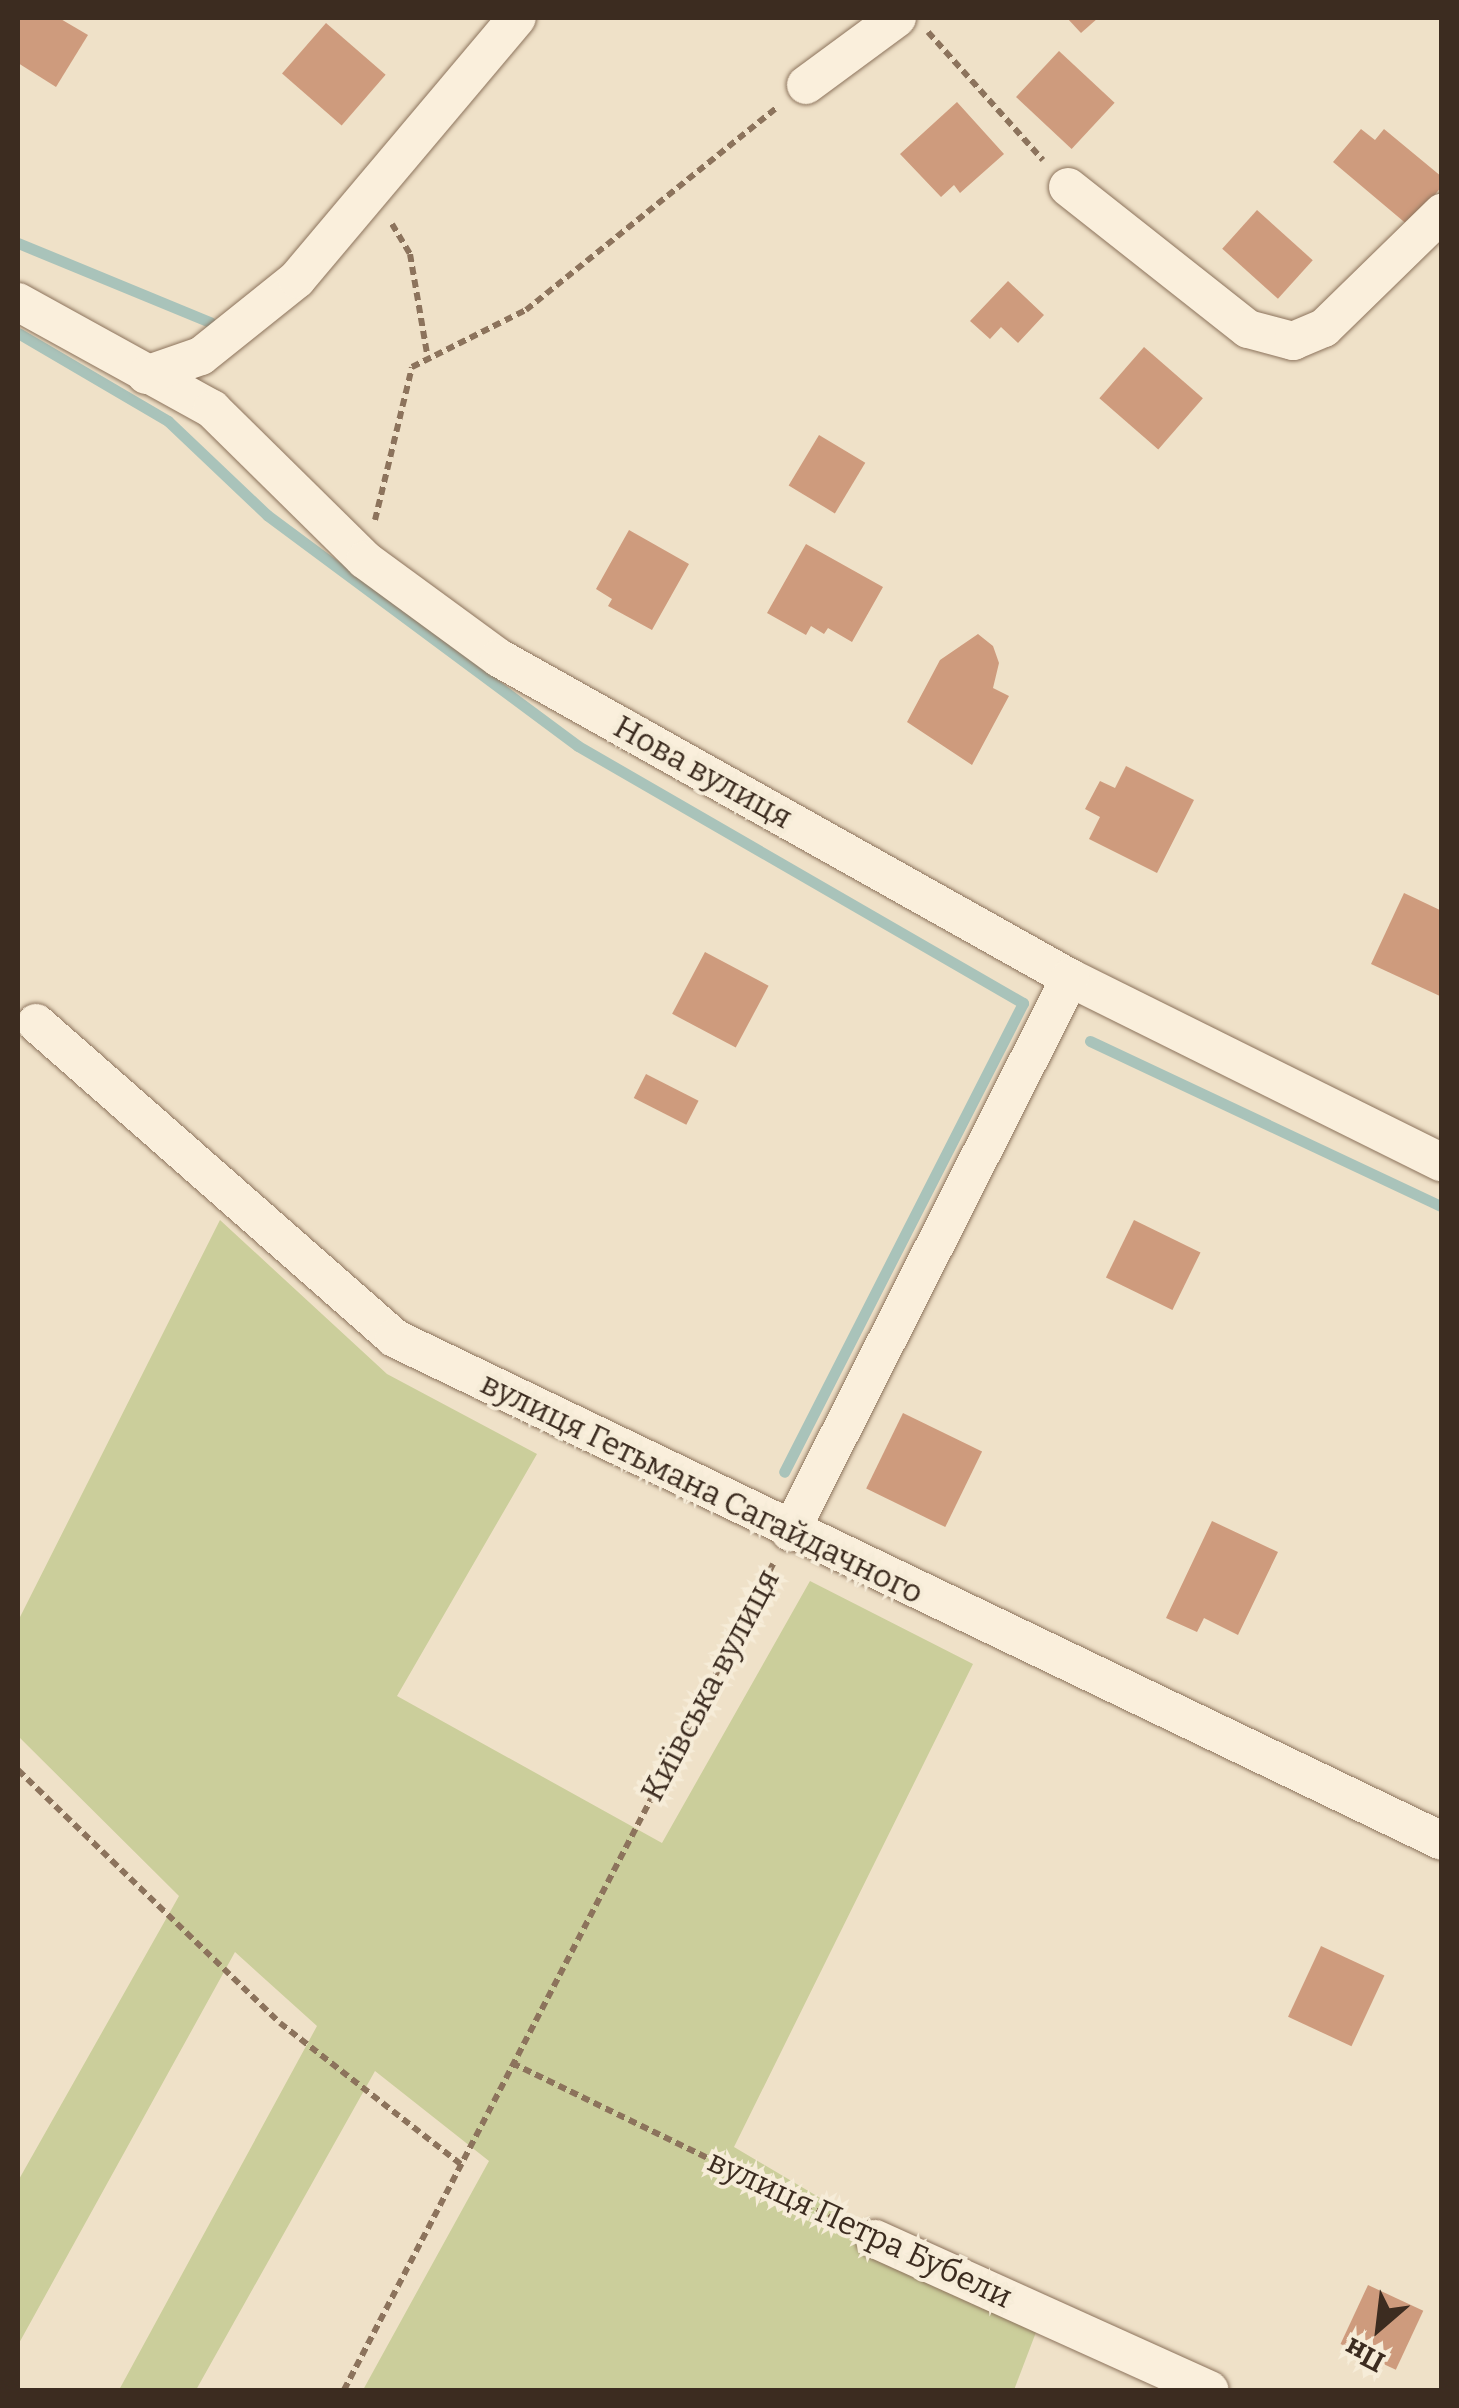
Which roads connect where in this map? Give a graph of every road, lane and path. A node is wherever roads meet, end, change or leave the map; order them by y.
1 (517, 18) edge
2 (897, 18) edge
3 (916, 18) edge
4 (806, 84) joint
5 (1068, 188) joint
6 (374, 192) junction
7 (1442, 212) edge
8 (18, 302) edge
9 (428, 360) junction
10 (146, 376) junction
11 (365, 560) junction
12 (1070, 978) junction
13 (36, 1023) dead end
14 (1442, 1163) edge
15 (790, 1532) junction
16 (18, 1770) edge
17 (1442, 1841) edge
18 (512, 2063) junction
19 (462, 2164) junction
20 (876, 2239) joint
21 (344, 2390) edge
22 (1210, 2390) edge

1 - 6 street
2 - 4 street
3 - 5 path
4 - 9 path
5 - 7 street
6 - 9 path
6 - 10 street
8 - 10 street, Нова вулиця
9 - 11 path
10 - 11 street, Нова вулиця
11 - 12 street, Нова вулиця
12 - 14 street, Нова вулиця
12 - 15 street, Київська вулиця
13 - 15 street, вулиця Гетьмана Сагайдачного
15 - 17 street, вулиця Гетьмана Сагайдачного
15 - 18 path, Київська вулиця
16 - 19 path
18 - 19 path, Київська вулиця
18 - 20 path, вулиця Петра Бубели
19 - 21 path, Київська вулиця
20 - 22 street, вулиця Петра Бубели

